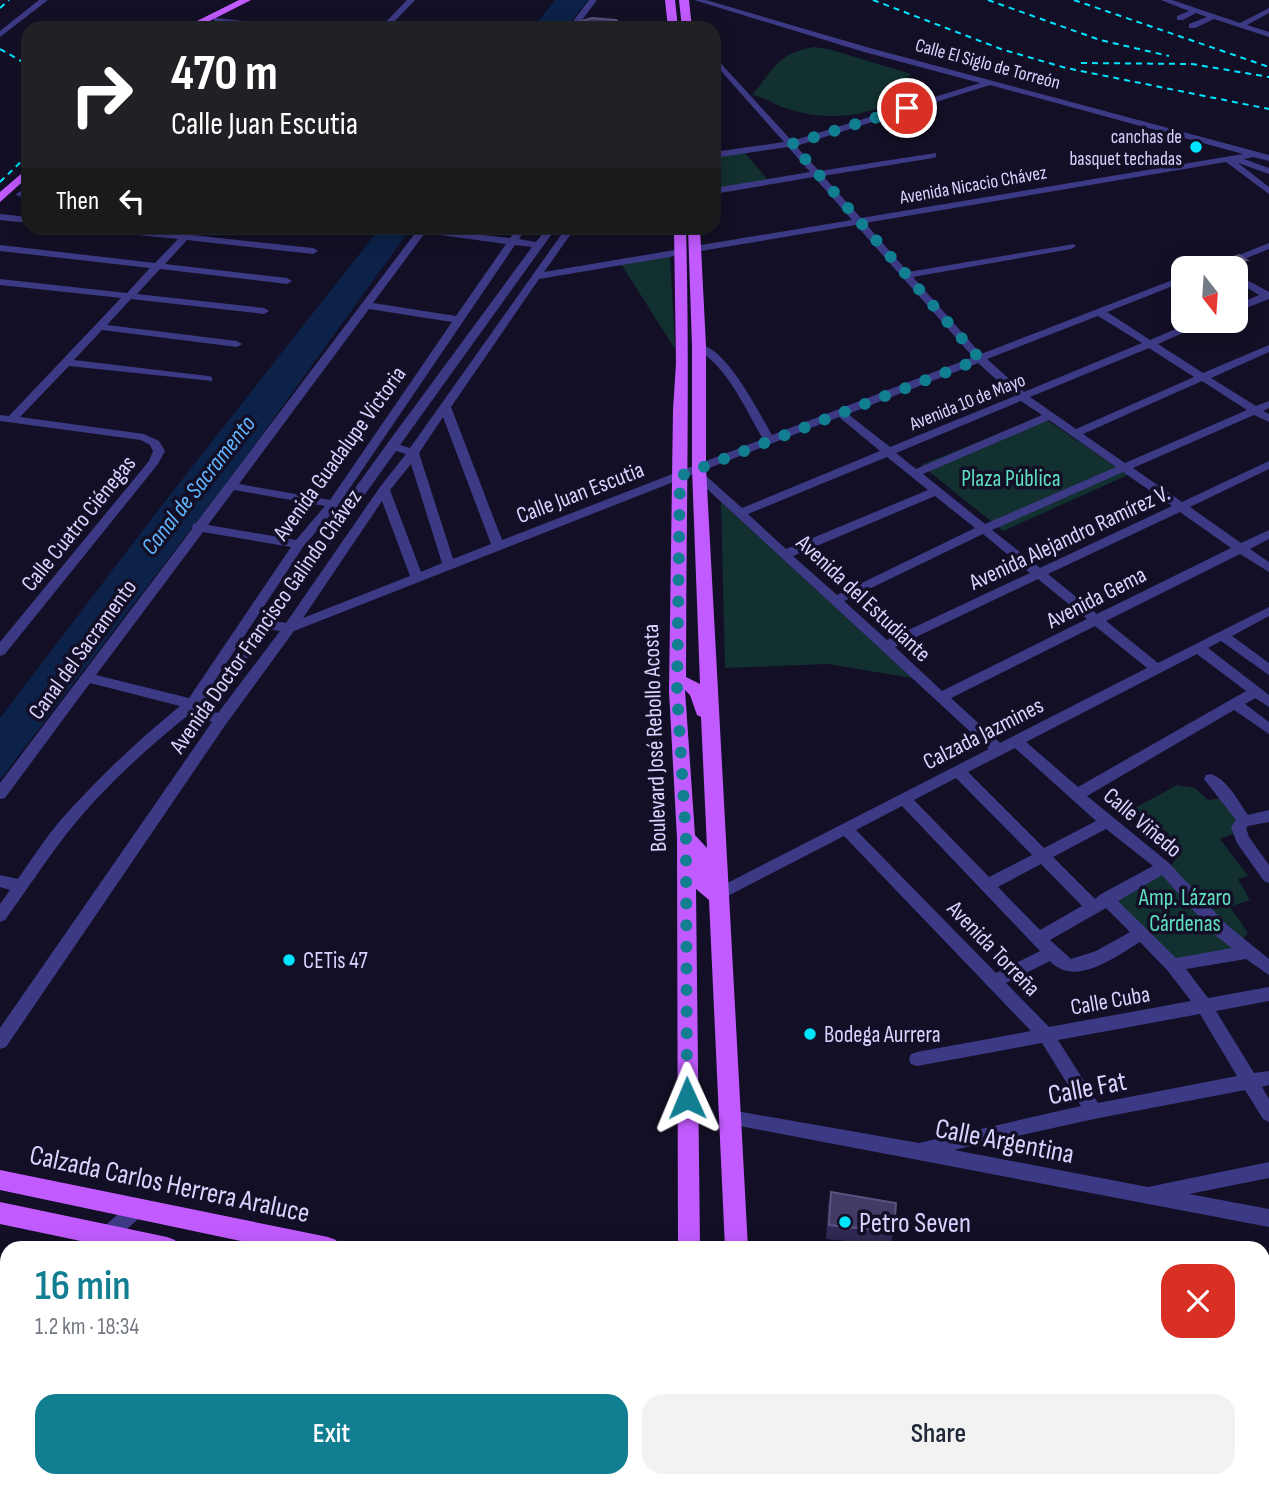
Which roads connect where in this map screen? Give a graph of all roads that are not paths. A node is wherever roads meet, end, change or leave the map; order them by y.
1 (44, 0) edge
2 (246, 0) edge
3 (260, 0) edge
4 (411, 0) edge
5 (593, 0) edge
6 (670, 0) edge
7 (684, 0) edge
8 (698, 0) edge
9 (1165, 0) edge
10 (1196, 10) junction
11 (1269, 10) edge
12 (1214, 16) junction
13 (687, 17) junction
14 (1180, 18) dead end
15 (217, 20) joint
16 (202, 21) edge
17 (226, 21) edge
18 (391, 21) edge
19 (577, 21) edge
20 (673, 21) edge
21 (678, 21) edge
22 (687, 21) edge
23 (1241, 25) junction
24 (1192, 26) dead end
25 (1267, 33) edge
26 (0, 35) edge
27 (1250, 41) dead end
28 (721, 66) edge
29 (990, 82) junction
30 (792, 144) junction
31 (721, 154) edge
32 (1256, 154) junction
33 (933, 155) dead end
34 (1269, 156) edge
35 (1231, 158) junction
36 (1269, 171) edge
37 (818, 174) junction
38 (21, 178) edge
39 (721, 190) edge
40 (1269, 191) edge
41 (21, 197) edge
42 (0, 199) edge
43 (0, 216) edge
44 (21, 219) edge
45 (860, 221) junction
46 (166, 235) edge
47 (419, 235) edge
48 (465, 235) edge
49 (518, 235) edge
50 (546, 235) edge
51 (565, 235) edge
52 (684, 235) edge
53 (692, 235) edge
54 (185, 237) junction
55 (513, 242) junction
56 (540, 245) junction
57 (1071, 246) dead end
58 (1269, 246) edge
59 (0, 248) edge
60 (313, 251) dead end
61 (688, 251) junction
62 (1244, 256) edge
63 (158, 266) junction
64 (907, 275) junction
65 (536, 277) junction
66 (514, 279) junction
67 (287, 281) dead end
68 (0, 282) edge
69 (485, 284) junction
70 (1171, 284) edge
71 (1248, 284) edge
72 (129, 296) junction
73 (1268, 296) edge
74 (1248, 304) edge
75 (366, 306) junction
76 (264, 311) dead end
77 (1099, 312) junction
78 (459, 320) junction
79 (100, 327) junction
80 (1176, 333) edge
81 (237, 344) dead end
82 (1149, 344) junction
83 (699, 346) junction
84 (1269, 348) edge
85 (980, 359) junction
86 (66, 362) junction
87 (1202, 377) junction
88 (208, 379) dead end
89 (1023, 397) junction
90 (1269, 404) edge
91 (444, 407) junction
92 (1255, 410) junction
93 (841, 413) junction
94 (1050, 416) junction
95 (6, 419) edge
96 (1269, 419) edge
97 (1075, 433) junction
98 (770, 440) junction
99 (391, 446) junction
100 (889, 452) junction
101 (413, 453) junction
102 (1269, 465) edge
103 (1126, 469) junction
104 (700, 473) junction
105 (916, 474) junction
106 (680, 476) junction
107 (231, 486) junction
108 (384, 490) junction
109 (937, 491) junction
110 (334, 504) junction
111 (1179, 508) junction
112 (741, 513) junction
113 (197, 527) junction
114 (984, 529) junction
115 (1269, 534) edge
116 (299, 544) junction
117 (498, 546) junction
118 (1240, 548) junction
119 (786, 554) junction
120 (449, 565) junction
121 (1269, 568) edge
122 (1040, 574) junction
123 (417, 578) junction
124 (836, 600) junction
125 (1267, 614) edge
126 (1097, 620) junction
127 (266, 624) junction
128 (289, 628) junction
129 (1222, 635) junction
130 (886, 646) junction
131 (1199, 648) junction
132 (0, 651) edge
133 (1157, 669) junction
134 (1269, 670) edge
135 (88, 678) junction
136 (677, 681) junction
137 (1255, 692) junction
138 (941, 697) junction
139 (1269, 702) edge
140 (1235, 704) junction
141 (196, 708) junction
142 (221, 720) junction
143 (1269, 729) edge
144 (711, 734) junction
145 (1016, 741) junction
146 (999, 750) junction
147 (958, 771) junction
148 (1211, 779) dead end
149 (0, 794) edge
150 (1076, 795) junction
151 (904, 799) junction
152 (1269, 816) edge
153 (1107, 821) junction
154 (1241, 824) junction
155 (846, 829) junction
156 (686, 838) junction
157 (1043, 857) junction
158 (1164, 867) junction
159 (1269, 877) edge
160 (0, 881) edge
161 (20, 886) junction
162 (986, 886) junction
163 (717, 895) junction
164 (1099, 902) junction
165 (0, 916) edge
166 (1141, 933) junction
167 (1038, 939) junction
168 (1247, 952) junction
169 (1050, 953) junction
170 (1172, 965) junction
171 (1269, 968) edge
172 (994, 981) junction
173 (1269, 994) edge
174 (1204, 1006) junction
175 (1046, 1035) junction
176 (0, 1042) edge
177 (917, 1059) dead end
178 (1261, 1080) edge
179 (1094, 1111) junction
180 (1269, 1114) edge
181 (730, 1118) junction
182 (917, 1150) junction
183 (1269, 1170) edge
184 (0, 1180) edge
185 (1145, 1194) junction
186 (138, 1208) junction
187 (0, 1213) edge
188 (1269, 1218) edge
189 (106, 1236) junction
190 (96, 1241) edge
191 (131, 1241) edge
192 (295, 1241) edge
193 (689, 1241) edge
194 (737, 1241) edge

1 - 26 street
2 - 16 main road
3 - 15 main road
4 - 18 street
5 - 19 street
6 - 20 main road
7 - 13 main road
8 - 29 street, Calle El Siglo de Torreón
9 - 10 street
10 - 12 street
10 - 14 street
11 - 23 street
12 - 23 street
12 - 24 street
13 - 21 main road
13 - 22 main road
15 - 17 street
23 - 25 street
25 - 27 street
28 - 30 street
29 - 30 street
29 - 32 street, Calle El Siglo de Torreón
30 - 31 street
30 - 37 street
32 - 34 street, Calle El Siglo de Torreón
32 - 35 street, Avenida Nicacio Chávez
33 - 37 street
35 - 36 street
35 - 40 street
35 - 45 street, Avenida Nicacio Chávez
37 - 39 street
37 - 45 street
38 - 42 main road
41 - 43 main road
43 - 44 street
45 - 61 street, Avenida Nicacio Chávez
45 - 64 street
46 - 54 street
47 - 75 street, Canal del Sacramento
48 - 55 street
49 - 55 street, Avenida Guadalupe Victoria
50 - 56 street, Avenida Doctor Francisco Galindo Chávez
51 - 65 street, Avenida Doctor Francisco Galindo Chávez
52 - 61 main road, Boulevard José Rebollo Acosta
53 - 61 main road, Boulevard José Rebollo Acosta
54 - 60 street
54 - 63 street
55 - 56 street
55 - 69 street, Avenida Guadalupe Victoria
56 - 66 street, Avenida Doctor Francisco Galindo Chávez
57 - 64 street
58 - 62 street
59 - 63 street
61 - 65 street, Avenida Nicacio Chávez
61 - 83 main road, Boulevard José Rebollo Acosta
61 - 106 main road, Boulevard José Rebollo Acosta
63 - 67 street
63 - 72 street
64 - 85 street
65 - 66 street, Avenida Nicacio Chávez
65 - 91 street, Avenida Doctor Francisco Galindo Chávez
66 - 69 street, Avenida Nicacio Chávez
66 - 99 street, Avenida Doctor Francisco Galindo Chávez
68 - 72 street
69 - 78 street, Avenida Guadalupe Victoria
70 - 77 street, Calle Juan Escutia
71 - 73 street
72 - 76 street
72 - 79 street
73 - 74 street
75 - 78 street
75 - 107 street, Canal del Sacramento
77 - 82 street
77 - 85 street, Calle Juan Escutia
78 - 110 street, Avenida Guadalupe Victoria
79 - 81 street
79 - 86 street
80 - 82 street, Avenida 10 de Mayo
82 - 87 street
82 - 89 street, Avenida 10 de Mayo
83 - 98 street
83 - 104 main road, Boulevard José Rebollo Acosta
84 - 87 street
85 - 89 street
85 - 93 street, Calle Juan Escutia
86 - 88 street
86 - 95 street
87 - 92 street
87 - 97 street
89 - 94 street
89 - 100 street, Avenida 10 de Mayo
90 - 92 street
91 - 101 street, Avenida Doctor Francisco Galindo Chávez
91 - 117 street
92 - 96 street
92 - 103 street
93 - 98 street, Calle Juan Escutia
93 - 100 street
94 - 97 street
94 - 105 street
95 - 132 street, Calle Cuatro Ciénegas
97 - 103 street
98 - 104 street, Calle Juan Escutia
99 - 101 street
99 - 127 street, Avenida Doctor Francisco Galindo Chávez
100 - 105 street
100 - 112 street, Avenida 10 de Mayo
101 - 108 street, Avenida Doctor Francisco Galindo Chávez
101 - 120 street
102 - 111 street, Avenida Alejandro Ramírez V.
103 - 111 street
103 - 114 street
104 - 106 street, Calle Juan Escutia
104 - 112 street, Avenida del Estudiante
104 - 144 main road, Boulevard José Rebollo Acosta
105 - 109 street
106 - 117 street, Calle Juan Escutia
106 - 136 main road, Boulevard José Rebollo Acosta
107 - 110 street
107 - 113 street, Canal del Sacramento
108 - 123 street
108 - 128 street, Avenida Doctor Francisco Galindo Chávez
109 - 114 street
109 - 119 street
110 - 116 street, Avenida Guadalupe Victoria
111 - 118 street
111 - 122 street, Avenida Alejandro Ramírez V.
112 - 119 street, Avenida del Estudiante
113 - 116 street
113 - 135 street, Canal del Sacramento
114 - 122 street
114 - 124 street
115 - 118 street, Avenida Gema
116 - 141 street, Avenida Guadalupe Victoria
117 - 120 street, Calle Juan Escutia
118 - 121 street
118 - 126 street, Avenida Gema
119 - 124 street, Avenida del Estudiante
120 - 123 street, Calle Juan Escutia
122 - 126 street
122 - 130 street, Avenida Alejandro Ramírez V.
123 - 128 street, Calle Juan Escutia
124 - 130 street, Avenida del Estudiante
125 - 129 street, Calzada Jazmines
126 - 133 street
126 - 138 street, Avenida Gema
127 - 128 street
127 - 141 street, Avenida Doctor Francisco Galindo Chávez
128 - 142 street, Avenida Doctor Francisco Galindo Chávez
129 - 131 street, Calzada Jazmines
129 - 134 street
130 - 138 street, Avenida del Estudiante
131 - 133 street, Calzada Jazmines
131 - 137 street
133 - 145 street, Calzada Jazmines
135 - 141 street
135 - 149 street, Canal del Sacramento
136 - 144 main road
136 - 156 main road, Boulevard José Rebollo Acosta
137 - 139 street
137 - 140 street
138 - 146 street, Avenida del Estudiante
140 - 143 street
140 - 150 street
141 - 142 street
141 - 161 street
142 - 176 street, Avenida Doctor Francisco Galindo Chávez
144 - 163 main road, Boulevard José Rebollo Acosta
145 - 146 street, Calzada Jazmines
145 - 150 street, Calle Viñedo
146 - 147 street, Calzada Jazmines
147 - 151 street, Calzada Jazmines
147 - 157 street
148 - 154 street
150 - 153 street, Calle Viñedo
151 - 155 street, Calzada Jazmines
151 - 162 street
152 - 154 street
153 - 157 street
153 - 158 street, Calle Viñedo
154 - 159 street
155 - 163 street, Calzada Jazmines
155 - 172 street, Avenida Torreña
156 - 163 main road
156 - 193 main road, Boulevard José Rebollo Acosta
157 - 162 street
157 - 164 street
158 - 164 street
158 - 168 street, Calle Viñedo
160 - 161 street
161 - 165 street
162 - 167 street
163 - 181 main road, Boulevard José Rebollo Acosta
164 - 166 street
164 - 167 street
166 - 169 street
166 - 170 street
167 - 169 street
168 - 170 street
168 - 171 street, Calle Viñedo
169 - 172 street
170 - 174 street
172 - 175 street, Avenida Torreña
173 - 174 street, Calle Cuba
174 - 175 street, Calle Cuba
174 - 178 street
175 - 177 street, Calle Cuba
175 - 179 street, Avenida Torreña
178 - 179 street, Calle Fat
178 - 180 street
179 - 182 street, Calle Fat
181 - 182 street, Calle Argentina
181 - 194 main road, Boulevard José Rebollo Acosta
182 - 185 street, Calle Argentina
183 - 185 street
184 - 186 main road, Calzada Carlos Herrera Araluce
185 - 188 street, Calle Argentina
186 - 189 street
186 - 192 main road, Calzada Carlos Herrera Araluce
187 - 189 main road
189 - 190 street
189 - 191 main road

